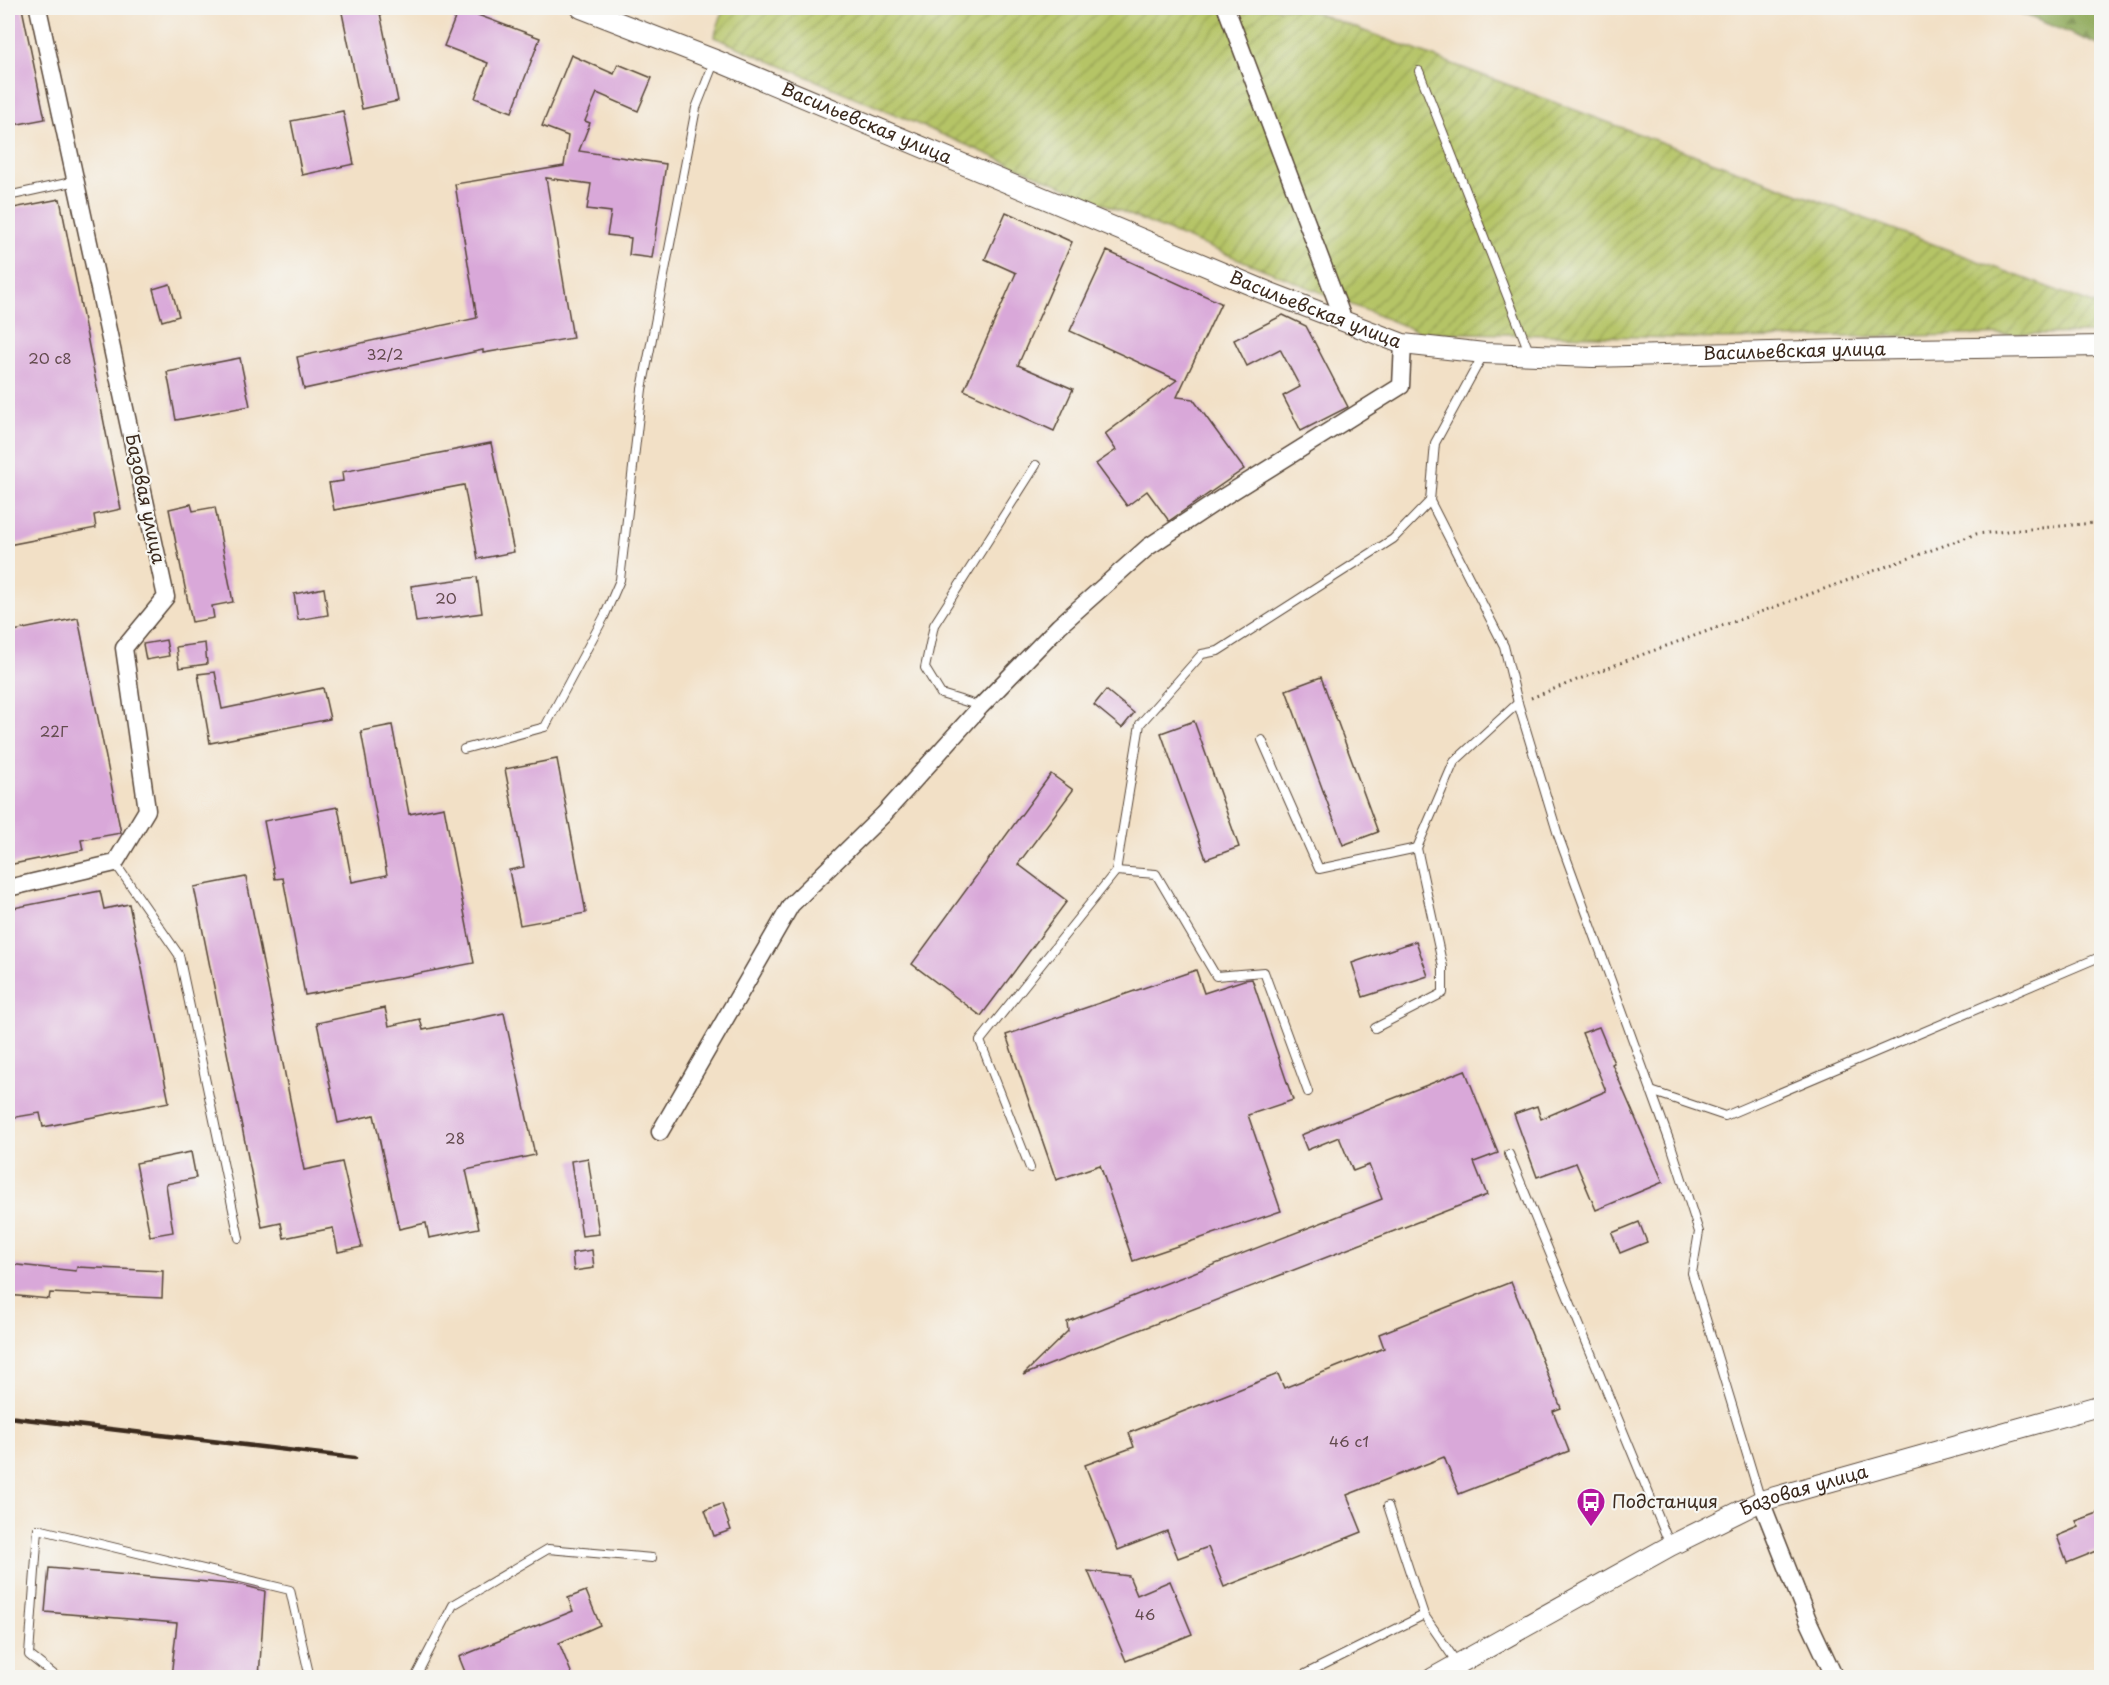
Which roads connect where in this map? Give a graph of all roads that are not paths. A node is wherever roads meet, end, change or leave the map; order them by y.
1 (38, 8) edge
2 (581, 8) edge
3 (1226, 8) edge
4 (715, 60) junction
5 (1419, 71) dead end
6 (76, 181) junction
7 (8, 196) edge
8 (1344, 321) junction
9 (1403, 344) junction
10 (2102, 346) edge
11 (1484, 353) junction
12 (1530, 355) junction
13 (1036, 465) dead end
14 (1430, 501) junction
15 (1518, 703) junction
16 (981, 706) junction
17 (1262, 740) dead end
18 (464, 749) dead end
19 (1417, 848) junction
20 (114, 863) junction
21 (1116, 871) junction
22 (8, 888) edge
23 (2102, 956) edge
24 (1375, 1028) dead end
25 (1651, 1090) junction
26 (1308, 1092) dead end
27 (660, 1132) dead end
28 (1509, 1154) dead end
29 (1030, 1168) dead end
30 (239, 1238) dead end
31 (2102, 1404) edge
32 (1761, 1500) junction
33 (1388, 1506) dead end
34 (1670, 1546) junction
35 (652, 1558) dead end
36 (1424, 1615) junction
37 (1458, 1664) junction
38 (58, 1677) edge
39 (310, 1677) edge
40 (416, 1677) edge
41 (1297, 1677) edge
42 (1433, 1677) edge
43 (1835, 1677) edge

1 - 6 street, Базовая улица
2 - 4 street, Васильевская улица
3 - 8 street
4 - 8 street, Васильевская улица
4 - 18 lane
5 - 12 lane
6 - 7 lane
6 - 20 street, Базовая улица
8 - 9 street, Васильевская улица
9 - 11 street, Васильевская улица
9 - 16 street
10 - 12 street, Васильевская улица
11 - 12 street, Васильевская улица
11 - 14 lane
13 - 16 lane
14 - 15 lane
14 - 21 lane
15 - 19 lane
15 - 25 lane
16 - 27 street
17 - 19 lane
19 - 24 lane
20 - 22 street
20 - 30 lane
21 - 26 lane
21 - 29 lane
23 - 25 lane
25 - 32 lane
28 - 34 lane
31 - 32 street, Базовая улица
32 - 34 street, Базовая улица
32 - 43 street
33 - 36 lane
34 - 37 street, Базовая улица
35 - 40 lane
36 - 37 lane
36 - 41 lane
37 - 42 street, Базовая улица
38 - 39 lane

